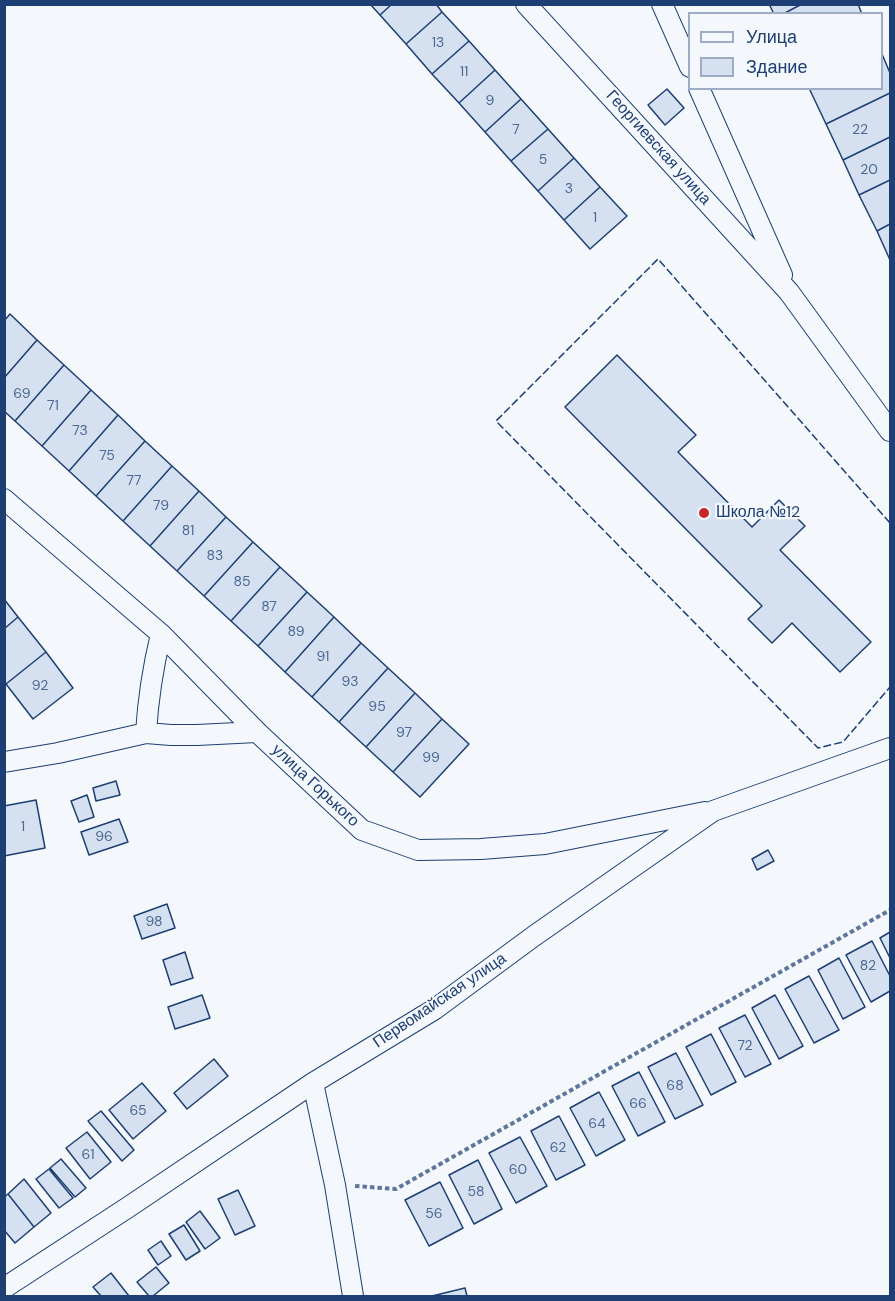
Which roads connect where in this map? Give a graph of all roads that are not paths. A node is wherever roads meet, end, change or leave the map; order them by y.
1 (526, 4) edge
2 (662, 4) edge
3 (688, 62) edge
4 (700, 90) edge
5 (789, 292) junction
6 (891, 431) edge
7 (4, 499) edge
8 (161, 634) junction
9 (257, 732) junction
10 (146, 733) junction
11 (891, 748) edge
12 (4, 762) edge
13 (713, 811) junction
14 (313, 1083) junction
15 (4, 1288) edge
16 (353, 1296) edge

1 - 5 street, Георгиевская улица
2 - 3 street
4 - 5 street, Георгиевская улица
5 - 6 street, Георгиевская улица
7 - 8 street, улица Горького
8 - 9 street, улица Горького
8 - 10 street
9 - 10 street
9 - 13 street, улица Горького
10 - 12 street
11 - 13 street, Первомайская улица
13 - 14 street, Первомайская улица
14 - 15 street, Первомайская улица
14 - 16 street

